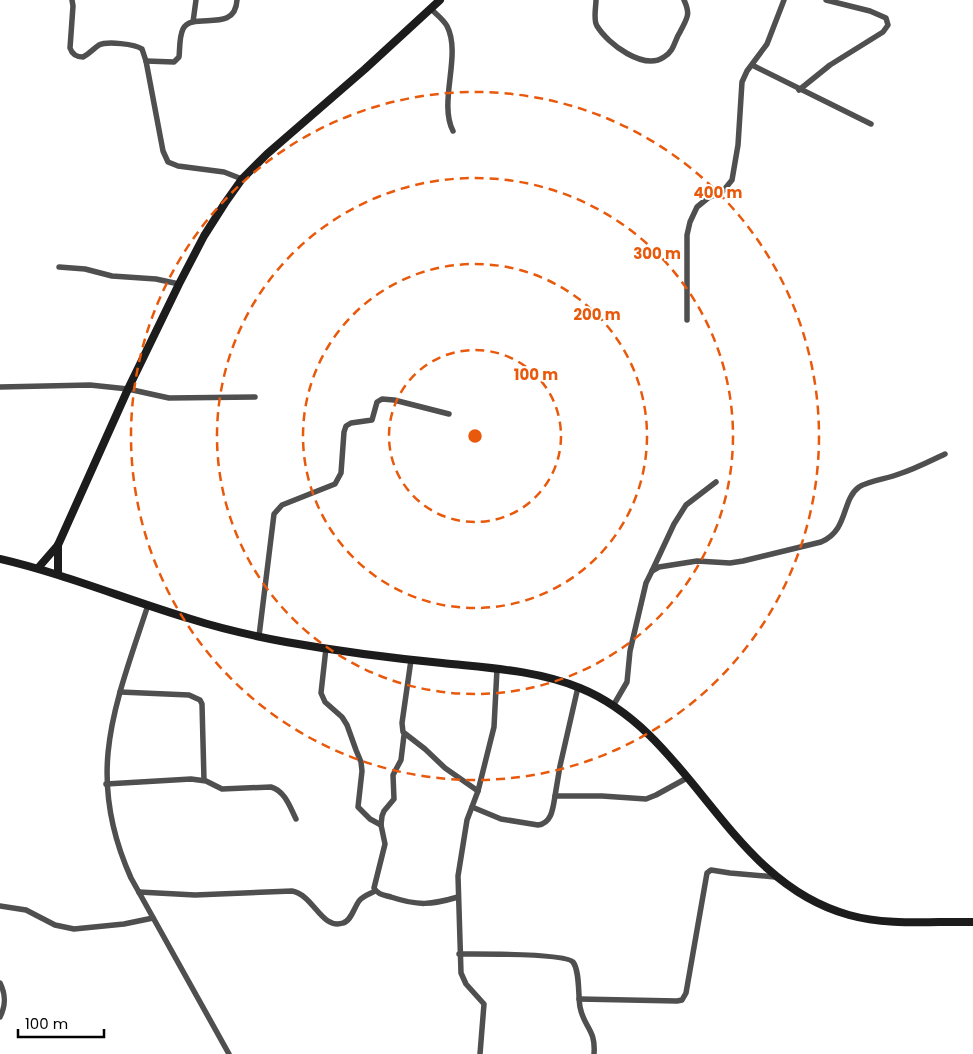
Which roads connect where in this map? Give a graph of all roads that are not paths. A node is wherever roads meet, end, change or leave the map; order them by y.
1 (72, 0) edge
2 (196, 0) edge
3 (237, 0) edge
4 (440, 0) edge
5 (596, 0) edge
6 (684, 0) edge
7 (784, 0) edge
8 (826, 0) edge
9 (431, 8) junction
10 (193, 22) junction
11 (146, 61) junction
12 (752, 66) junction
13 (799, 90) junction
14 (871, 124) dead end
15 (453, 131) dead end
16 (242, 179) junction
17 (59, 267) dead end
18 (179, 284) junction
19 (687, 320) dead end
20 (0, 387) edge
21 (128, 389) junction
22 (255, 397) dead end
23 (449, 414) dead end
24 (945, 454) dead end
25 (716, 482) dead end
26 (58, 545) junction
27 (0, 559) edge
28 (38, 568) junction
29 (652, 571) junction
30 (58, 574) junction
31 (148, 605) junction
32 (259, 636) junction
33 (326, 648) junction
34 (411, 660) junction
35 (497, 669) junction
36 (578, 687) junction
37 (120, 692) junction
38 (613, 706) junction
39 (404, 735) junction
40 (687, 778) junction
41 (204, 780) junction
42 (106, 784) junction
43 (478, 791) junction
44 (555, 796) junction
45 (472, 808) junction
46 (296, 819) dead end
47 (382, 825) junction
48 (775, 877) junction
49 (375, 891) junction
50 (139, 892) junction
51 (458, 897) junction
52 (0, 906) edge
53 (153, 918) junction
54 (973, 922) edge
55 (460, 954) junction
56 (0, 983) edge
57 (579, 999) junction
58 (0, 1017) edge
59 (229, 1054) edge
60 (480, 1054) edge
61 (594, 1054) edge

1 - 11 street
2 - 10 street
3 - 10 street
4 - 9 street
5 - 6 street
7 - 12 street
8 - 13 street
9 - 15 street
9 - 16 street
10 - 11 street
11 - 16 street
12 - 13 street
12 - 19 street
13 - 14 street
16 - 18 street
17 - 18 street
18 - 21 street
20 - 21 street
21 - 22 street
21 - 26 street
23 - 32 street
24 - 29 street
25 - 29 street
26 - 28 street
26 - 30 street
27 - 28 street
28 - 30 street
29 - 38 street
30 - 31 street
31 - 32 street
31 - 37 street
32 - 33 street
33 - 34 street
33 - 47 street
34 - 35 street
34 - 39 street
35 - 36 street
35 - 43 street
36 - 38 street
36 - 44 street
37 - 41 street
37 - 42 street
38 - 40 street
39 - 43 street
39 - 47 street
40 - 44 street
40 - 48 street
41 - 42 street
41 - 46 street
42 - 50 street
43 - 45 street
44 - 45 street
45 - 51 street
47 - 49 street
48 - 54 street
48 - 57 street
49 - 50 street
49 - 51 street
50 - 53 street
51 - 55 street
52 - 53 street
53 - 59 street
55 - 57 street
55 - 60 street
56 - 58 street
57 - 61 street

